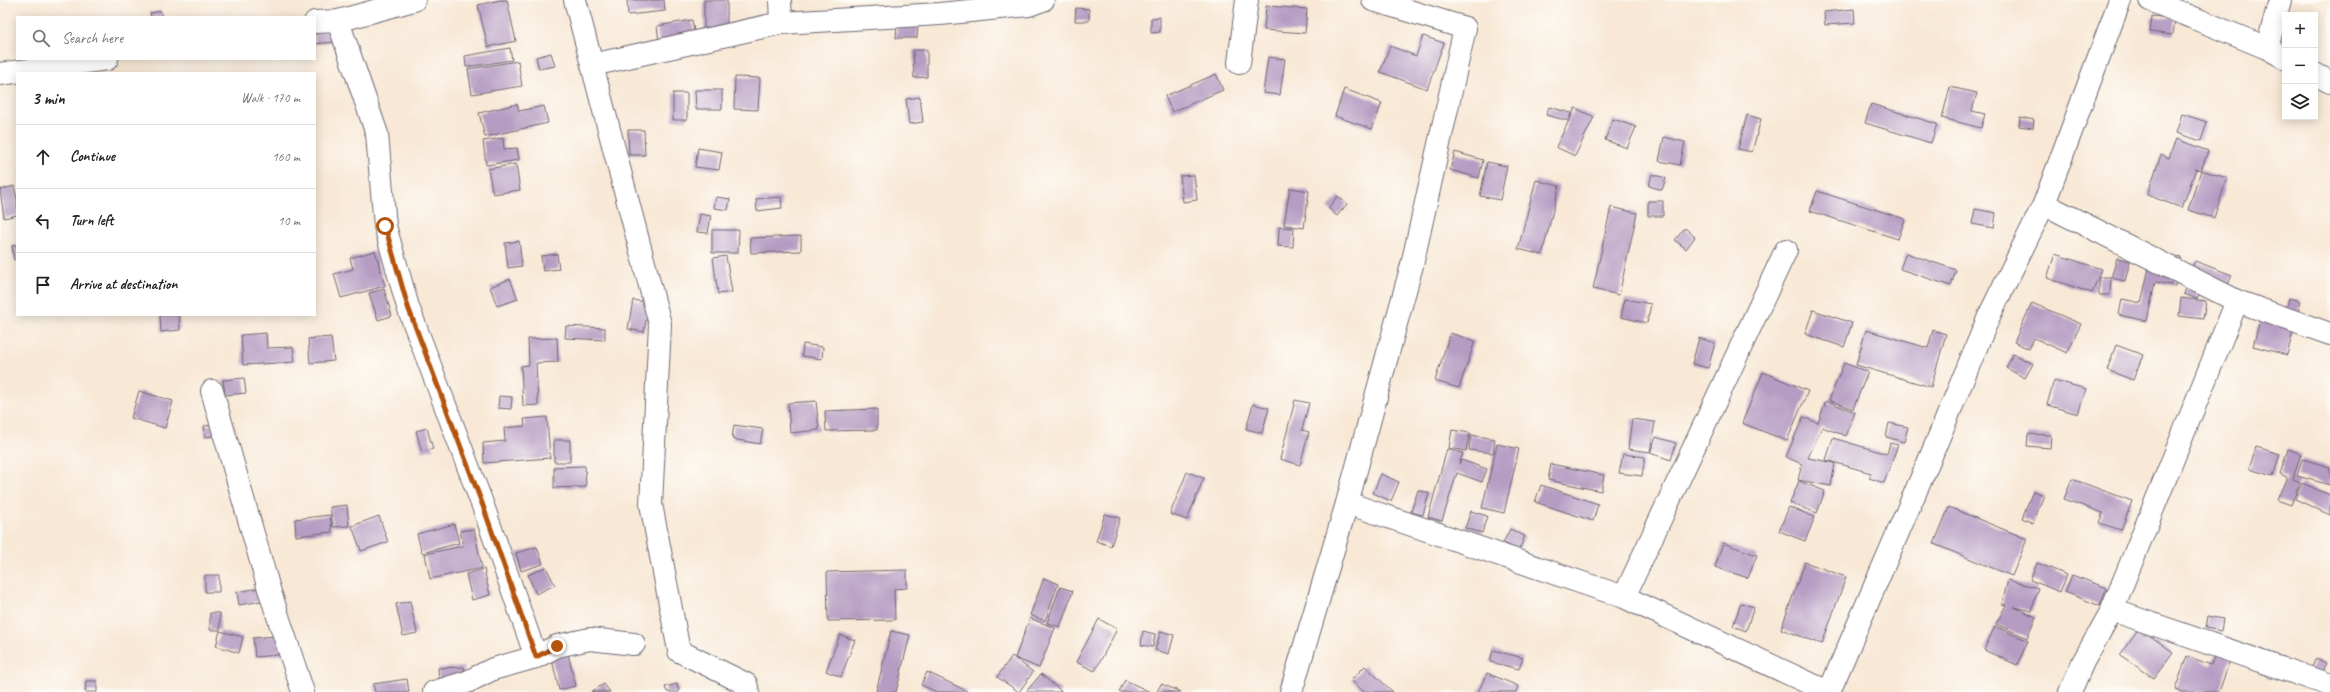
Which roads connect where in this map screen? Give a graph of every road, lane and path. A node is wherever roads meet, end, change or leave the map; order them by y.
1 (414, 0) edge
2 (575, 0) edge
3 (780, 0) edge
4 (1043, 0) edge
5 (1247, 0) edge
6 (1373, 0) edge
7 (2120, 0) edge
8 (2150, 0) edge
9 (2280, 0) edge
10 (338, 21) junction
11 (316, 22) edge
12 (781, 23) junction
13 (2276, 53) edge
14 (100, 60) edge
15 (1239, 63) dead end
16 (592, 65) junction
17 (0, 74) edge
18 (2318, 76) edge
19 (2330, 82) edge
20 (2044, 204) junction
21 (1786, 250) dead end
22 (2237, 301) junction
23 (2330, 334) edge
24 (212, 391) dead end
25 (1347, 503) junction
26 (1624, 597) junction
27 (2112, 610) junction
28 (634, 644) dead end
29 (536, 657) junction
30 (2330, 685) edge
31 (303, 692) edge
32 (434, 692) edge
33 (748, 692) edge
34 (1291, 692) edge
35 (1828, 692) edge
36 (2070, 692) edge

1 - 10 street
2 - 16 street
3 - 12 street
4 - 12 street
5 - 15 street
6 - 25 street
7 - 20 street
8 - 13 street
9 - 13 street
10 - 11 street
10 - 29 street
12 - 16 street
14 - 17 street
16 - 33 street
18 - 19 street
20 - 22 street
20 - 35 street
21 - 26 street
22 - 23 street
22 - 27 street
24 - 31 street
25 - 26 street
25 - 34 street
26 - 35 street
27 - 30 street
27 - 36 street
28 - 29 street
29 - 32 street

